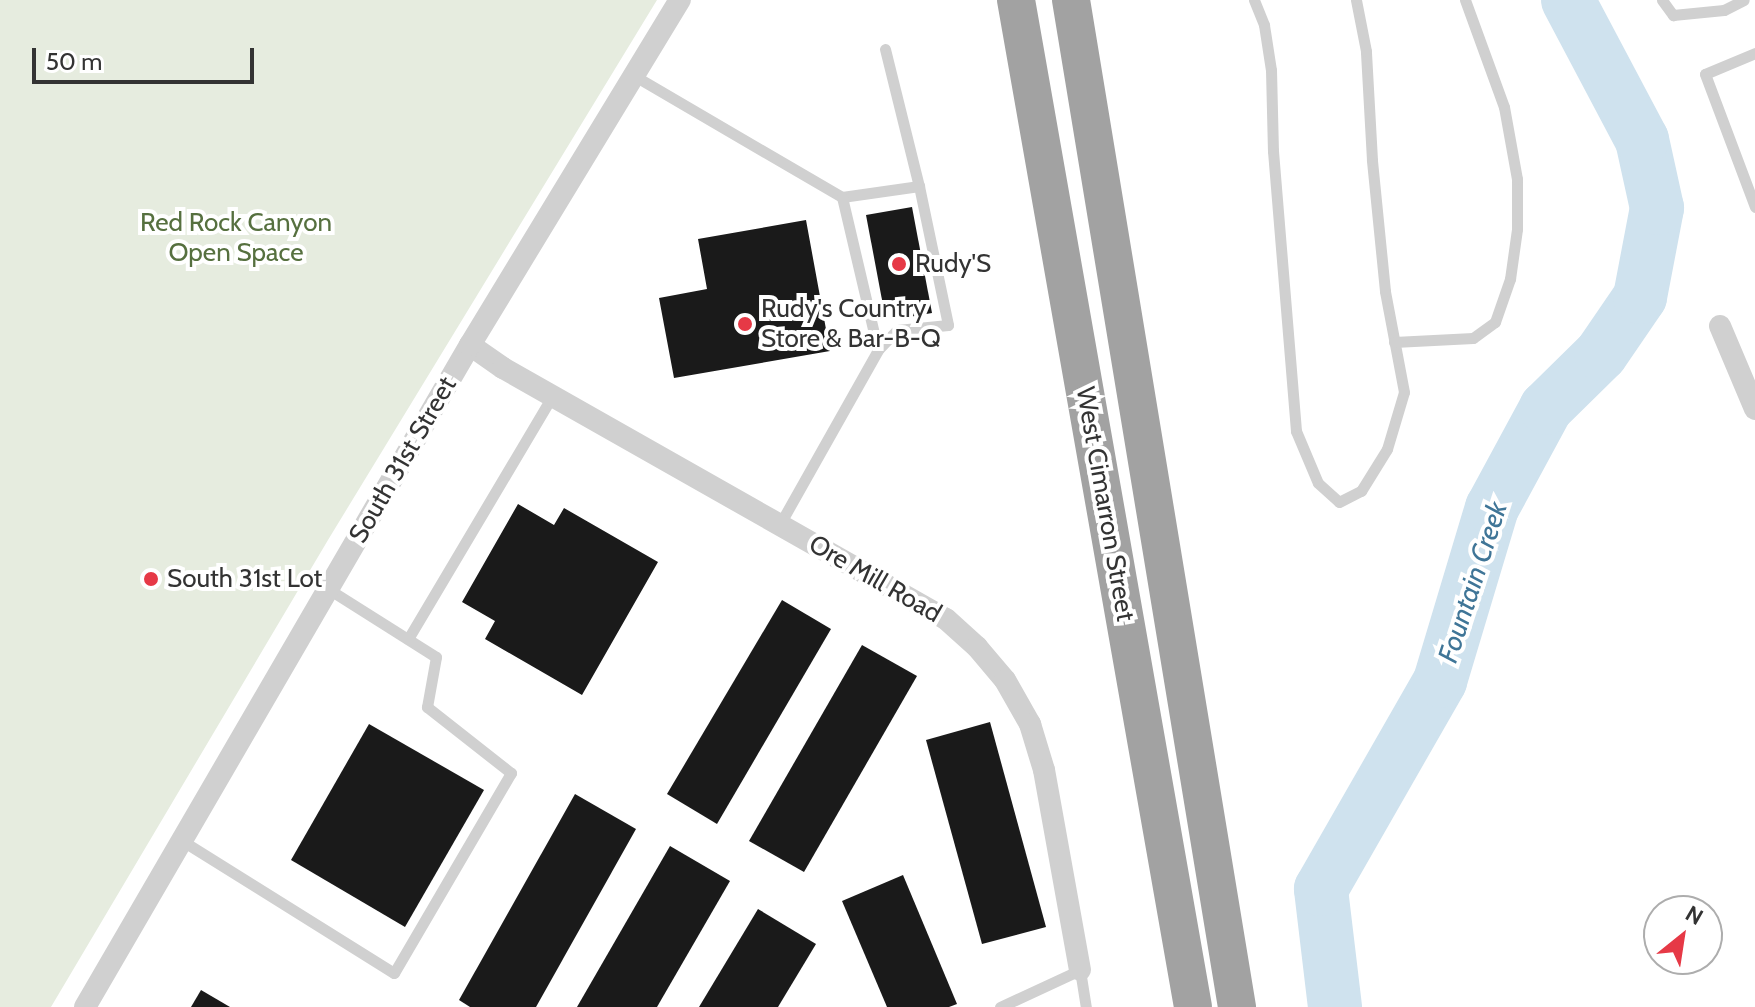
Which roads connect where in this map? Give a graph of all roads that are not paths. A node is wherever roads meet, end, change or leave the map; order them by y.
1 (680, 0) edge
2 (1016, 0) edge
3 (1071, 0) edge
4 (1254, 0) edge
5 (1356, 0) edge
6 (1465, 0) edge
7 (1663, 0) edge
8 (1744, 0) edge
9 (885, 49) dead end
10 (1755, 53) edge
11 (633, 75) junction
12 (919, 186) junction
13 (842, 197) junction
14 (1755, 207) edge
15 (1720, 326) dead end
16 (1394, 342) junction
17 (470, 345) junction
18 (878, 350) junction
19 (552, 396) junction
20 (1755, 409) edge
21 (780, 524) junction
22 (327, 588) junction
23 (408, 639) junction
24 (181, 840) junction
25 (1080, 970) junction
26 (85, 1007) edge
27 (1000, 1007) edge
28 (1086, 1007) edge
29 (1193, 1007) edge
30 (1237, 1007) edge

1 - 11 street, South 31st Street
2 - 29 highway, West Cimarron Street
3 - 30 highway, West Cimarron Street
4 - 16 lane
5 - 16 lane
6 - 16 lane
7 - 8 lane
9 - 12 lane
10 - 14 lane
11 - 13 lane
11 - 17 street, South 31st Street
12 - 13 lane
12 - 18 lane
13 - 18 lane
15 - 20 street
17 - 19 street, Ore Mill Road
17 - 22 street, South 31st Street
18 - 21 lane
19 - 21 street, Ore Mill Road
19 - 23 lane
21 - 25 street, Ore Mill Road
22 - 23 lane
22 - 24 street, South 31st Street
23 - 24 lane
24 - 26 street, South 31st Street
25 - 27 lane
25 - 28 lane

